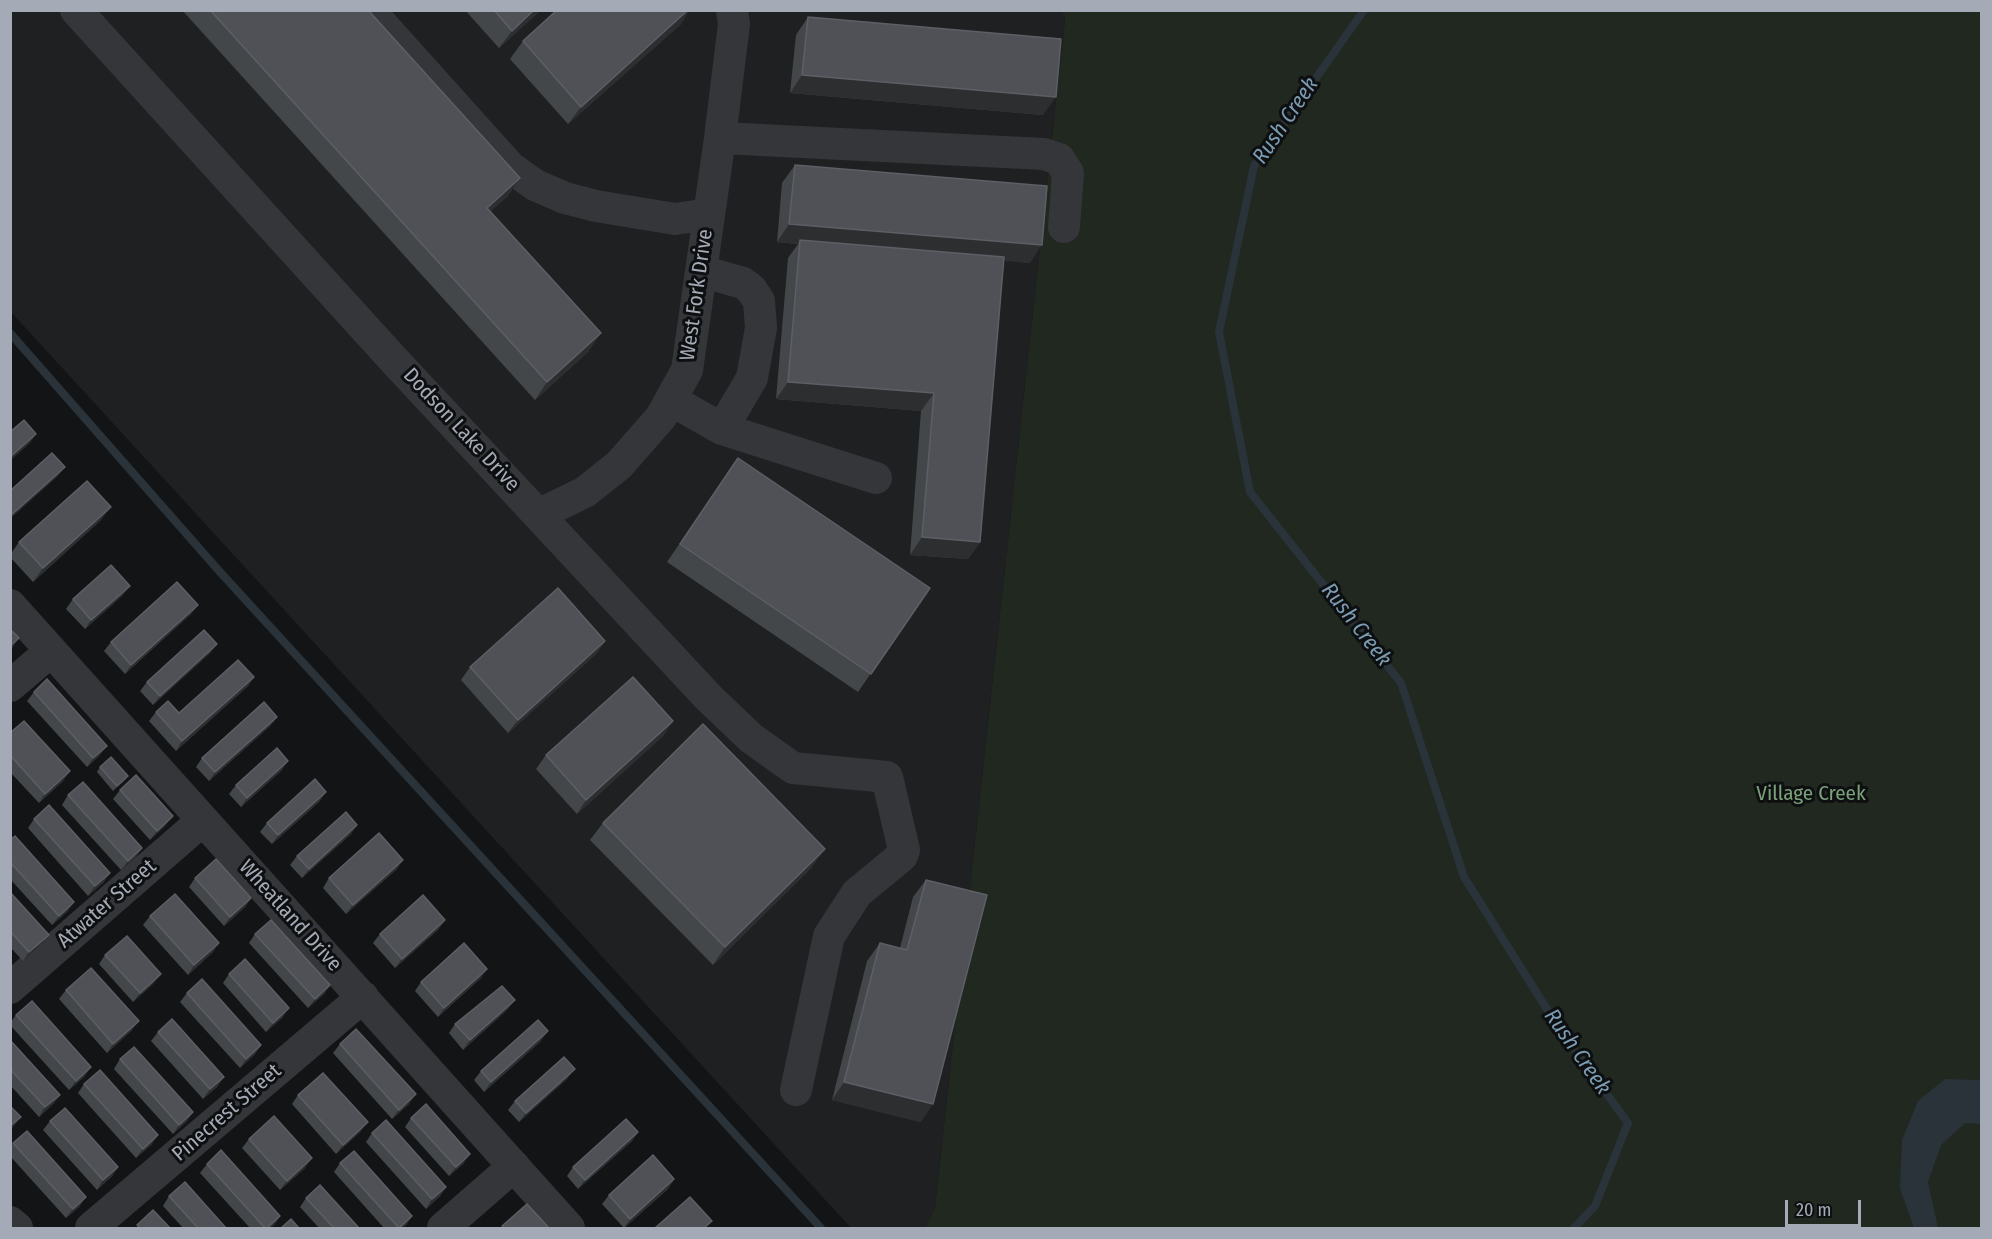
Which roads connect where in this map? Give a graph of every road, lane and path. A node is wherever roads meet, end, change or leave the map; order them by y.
1 (76, 10) edge
2 (369, 10) edge
3 (732, 10) edge
4 (720, 138) junction
5 (709, 214) junction
6 (1064, 227) dead end
7 (701, 272) junction
8 (671, 400) junction
9 (722, 429) junction
10 (876, 478) dead end
11 (540, 514) junction
12 (10, 605) edge
13 (51, 651) junction
14 (10, 686) edge
15 (203, 820) junction
16 (10, 988) edge
17 (363, 997) junction
18 (796, 1090) dead end
19 (514, 1166) junction
20 (10, 1221) edge
21 (17, 1228) edge
22 (92, 1228) edge
23 (443, 1228) edge
24 (569, 1228) edge

1 - 11 street, Dodson Lake Drive
2 - 5 street
3 - 4 street, West Fork Drive
4 - 5 street, West Fork Drive
4 - 6 street
5 - 7 street, West Fork Drive
7 - 8 street, West Fork Drive
7 - 9 street
8 - 9 street
8 - 11 street, West Fork Drive
9 - 10 street
11 - 18 street, Dodson Lake Drive
12 - 13 street, Wheatland Drive
13 - 14 street
13 - 15 street, Wheatland Drive
15 - 16 street, Atwater Street
15 - 17 street, Wheatland Drive
17 - 19 street, Wheatland Drive
17 - 22 street, Pinecrest Street
19 - 23 street
19 - 24 street, Wheatland Drive
20 - 21 street

